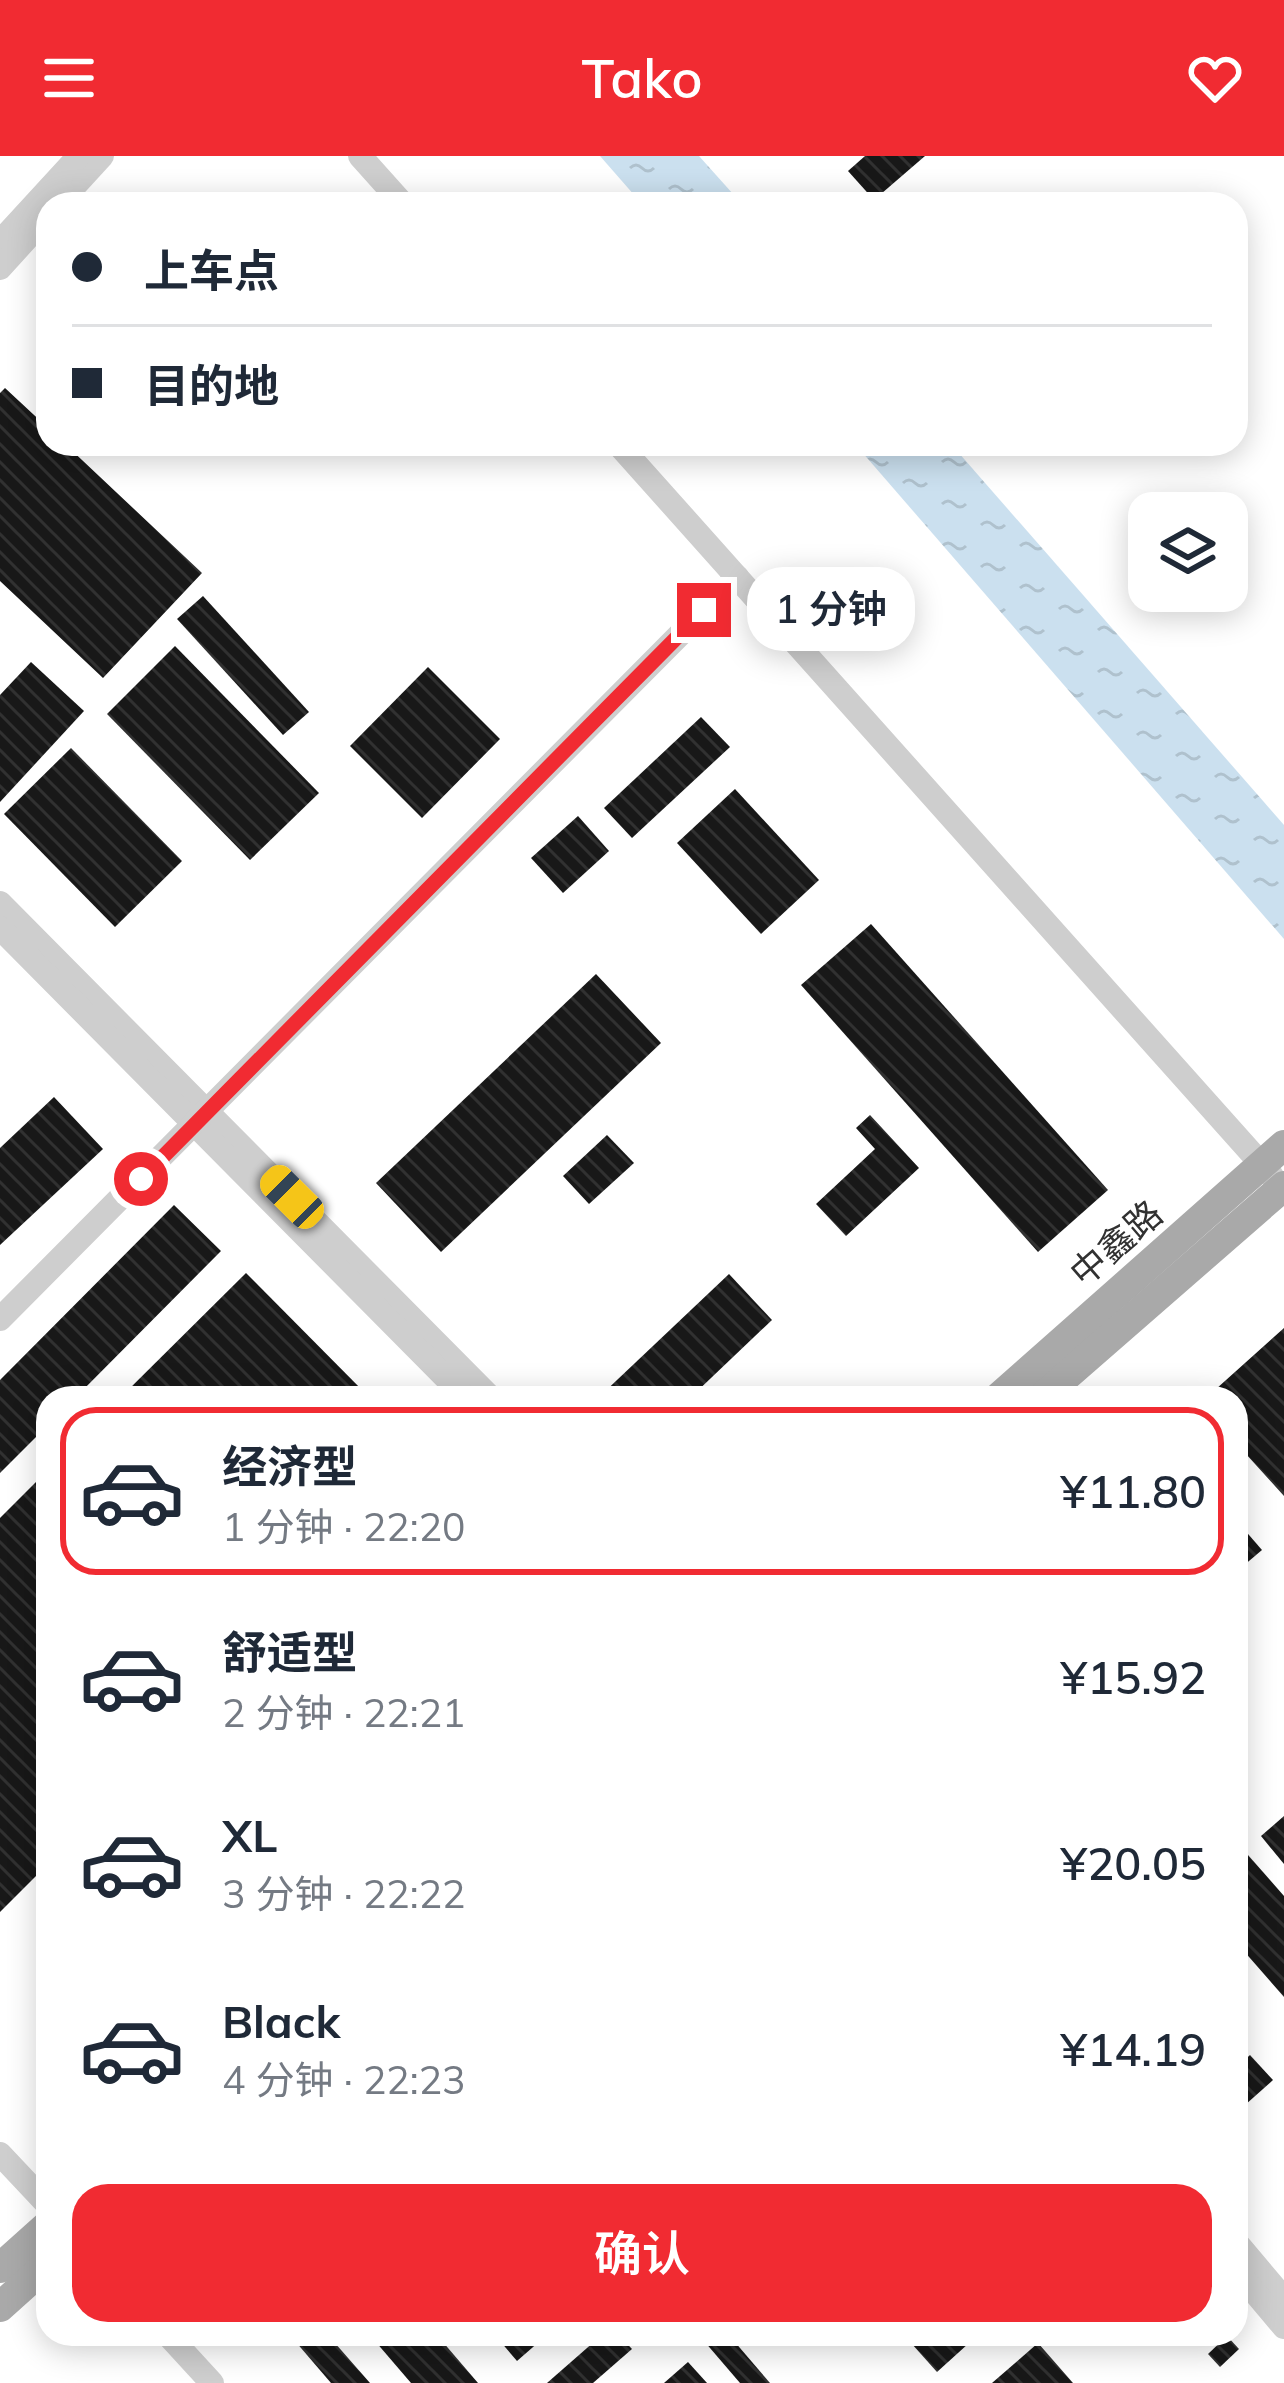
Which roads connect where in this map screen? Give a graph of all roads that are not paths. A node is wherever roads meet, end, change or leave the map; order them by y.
1 (79, 156) edge
2 (102, 156) edge
3 (360, 156) edge
4 (46, 192) edge
5 (69, 192) edge
6 (392, 192) edge
7 (36, 203) edge
8 (36, 228) edge
9 (0, 242) edge
10 (0, 268) edge
11 (629, 456) edge
12 (737, 577) junction
13 (0, 903) edge
14 (0, 928) edge
15 (201, 1118) junction
16 (1279, 1175) edge
17 (0, 1319) edge
18 (455, 1386) edge
19 (479, 1386) edge
20 (1013, 1386) edge
21 (1054, 1386) edge
22 (0, 2154) edge
23 (36, 2192) edge
24 (36, 2236) edge
25 (1248, 2256) edge
26 (0, 2268) edge
27 (36, 2275) edge
28 (1248, 2284) edge
29 (1284, 2300) edge
30 (0, 2307) edge
31 (1284, 2327) edge
32 (178, 2346) edge
33 (212, 2383) edge

1 - 4 street
2 - 5 street
3 - 6 street
7 - 9 street
8 - 10 street
11 - 12 street
12 - 15 street
12 - 16 street
13 - 15 street
14 - 15 street
15 - 17 street
15 - 18 street
15 - 19 street
16 - 20 main road, 中鑫路
16 - 21 main road, 中鑫路
22 - 23 street
24 - 26 main road
25 - 29 street
27 - 30 main road
28 - 31 street
32 - 33 street

